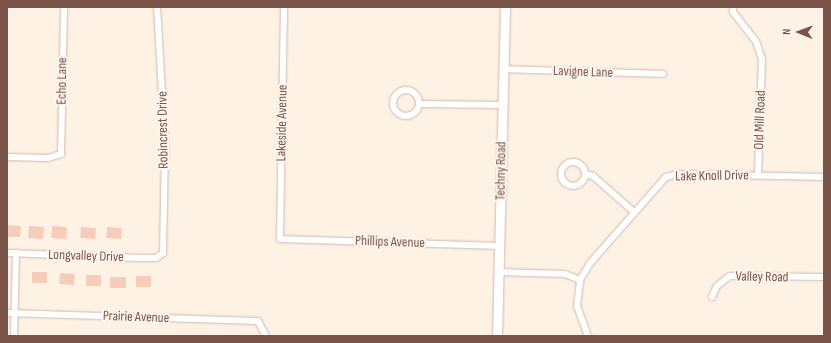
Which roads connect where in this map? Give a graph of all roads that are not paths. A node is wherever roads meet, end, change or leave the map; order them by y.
1 (64, 7) edge
2 (157, 7) edge
3 (284, 7) edge
4 (506, 7) edge
5 (733, 7) edge
6 (504, 69) junction
7 (663, 74) dead end
8 (419, 104) junction
9 (503, 105) junction
10 (7, 157) edge
11 (585, 174) dead end
12 (758, 175) junction
13 (824, 177) edge
14 (634, 212) junction
15 (280, 239) joint
16 (500, 246) junction
17 (7, 253) edge
18 (16, 253) junction
19 (163, 253) joint
20 (500, 272) junction
21 (824, 278) edge
22 (580, 280) junction
23 (712, 298) dead end
24 (7, 313) edge
25 (14, 313) junction
26 (14, 336) edge
27 (266, 336) edge
28 (497, 336) edge
29 (588, 336) edge

1 - 10 street, Echo Lane
2 - 19 street, Robincrest Drive
3 - 15 street, Lakeside Avenue
4 - 6 main road, Techny Road
5 - 12 street, Old Mill Road
6 - 7 street, Lavigne Lane
6 - 9 main road, Techny Road
8 - 8 street
8 - 9 street
9 - 16 main road, Techny Road
11 - 14 street
12 - 13 street
12 - 14 street, Lake Knoll Drive
14 - 22 street, Lake Knoll Drive
15 - 16 street, Phillips Avenue
16 - 20 main road, Techny Road
17 - 18 street, Longvalley Drive
18 - 19 street, Longvalley Drive
18 - 25 street
20 - 22 street
20 - 28 main road, Techny Road
21 - 23 street, Valley Road
22 - 29 street, Lake Knoll Drive
24 - 25 street, Prairie Avenue
25 - 26 street
25 - 27 street, Prairie Avenue

